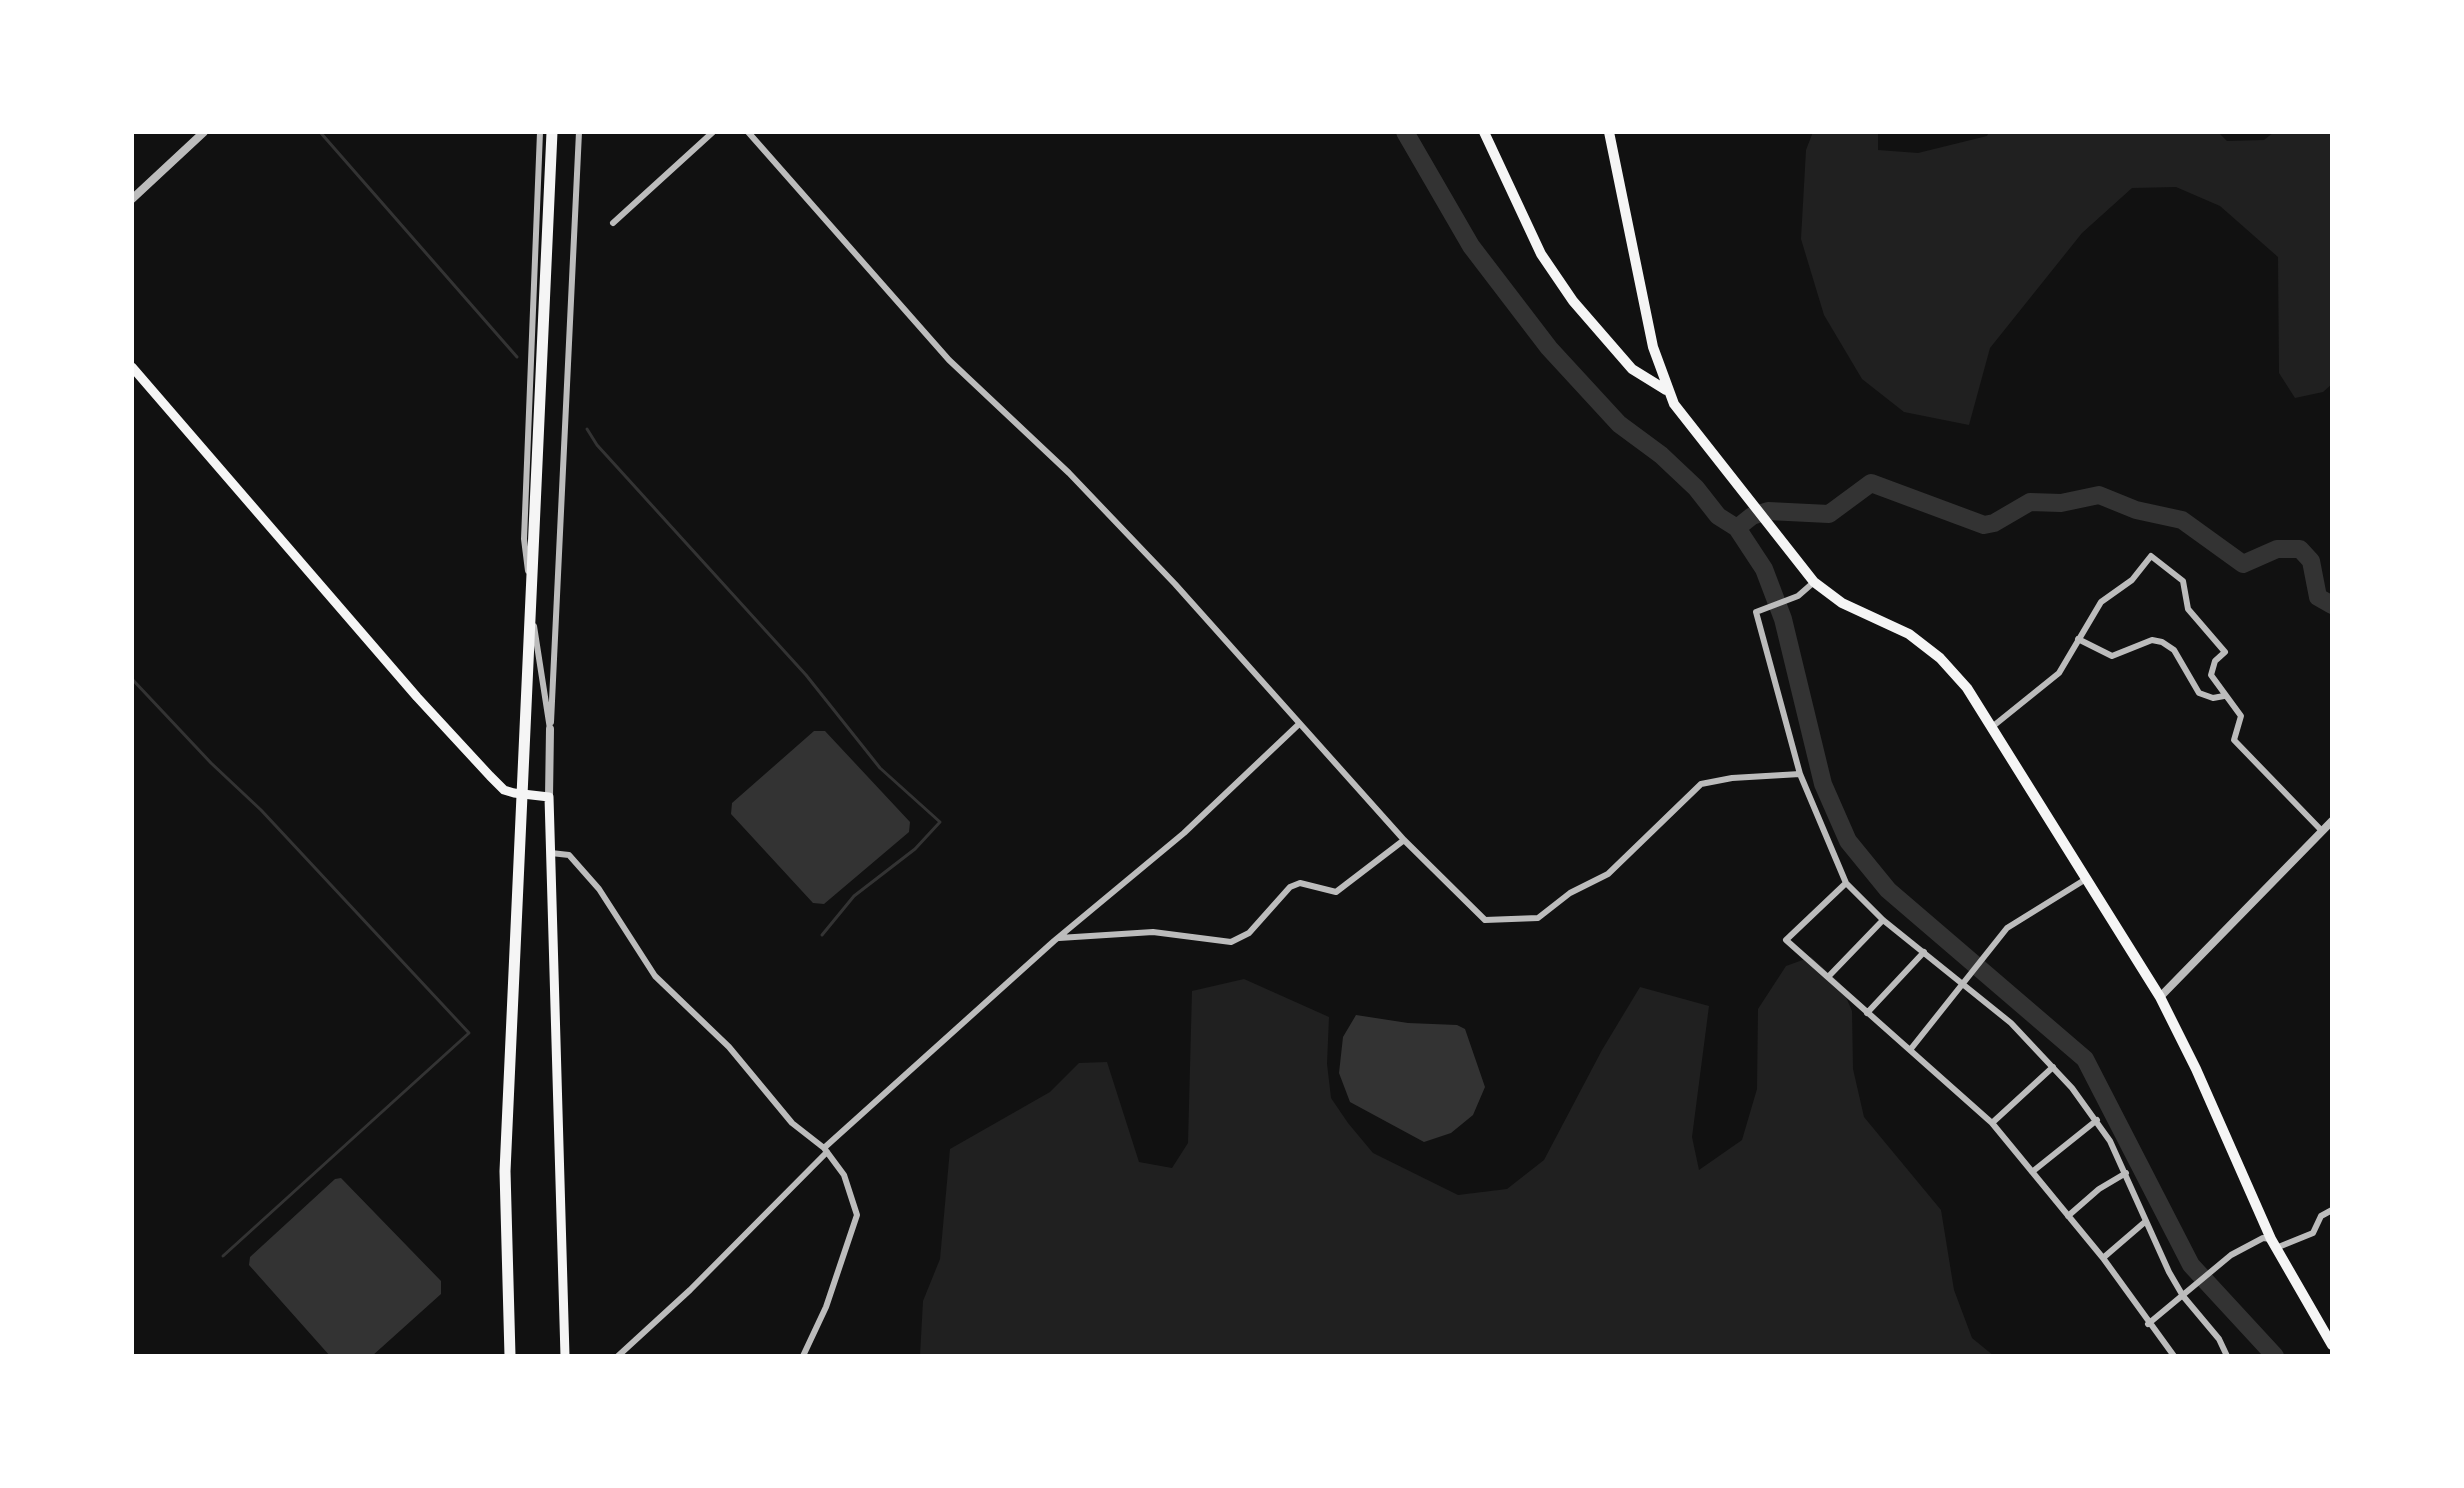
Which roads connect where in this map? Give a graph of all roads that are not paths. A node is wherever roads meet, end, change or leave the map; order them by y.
1 (204, 132) edge
2 (540, 132) edge
3 (552, 132) edge
4 (579, 132) edge
5 (713, 132) edge
6 (748, 132) edge
7 (1484, 132) edge
8 (1609, 132) edge
9 (132, 199) edge
10 (613, 223) dead end
11 (133, 369) edge
12 (1666, 390) junction
13 (1814, 582) junction
14 (2078, 639) junction
15 (2224, 696) junction
16 (1298, 725) junction
17 (1992, 727) junction
18 (550, 729) junction
19 (1800, 774) junction
20 (549, 797) junction
21 (2332, 821) edge
22 (2322, 831) junction
23 (1404, 840) junction
24 (549, 853) junction
25 (2086, 879) junction
26 (1846, 883) junction
27 (1883, 920) junction
28 (1059, 938) junction
29 (1924, 952) junction
30 (1828, 977) junction
31 (1964, 982) junction
32 (2160, 997) junction
33 (1867, 1013) junction
34 (1910, 1050) junction
35 (2053, 1067) junction
36 (2097, 1120) junction
37 (1992, 1123) junction
38 (826, 1150) junction
39 (2032, 1172) junction
40 (2126, 1173) junction
41 (2332, 1210) edge
42 (2068, 1216) junction
43 (2146, 1221) junction
44 (2273, 1244) junction
45 (2103, 1258) junction
46 (2183, 1296) junction
47 (2148, 1324) junction
48 (2332, 1345) edge
49 (510, 1356) edge
50 (565, 1356) edge
51 (618, 1356) edge
52 (803, 1356) edge
53 (2174, 1356) edge
54 (2227, 1356) edge

1 - 9 street
2 - 18 street
3 - 49 highway
4 - 18 street
5 - 10 street
6 - 16 street
7 - 12 main road
8 - 12 main road
11 - 20 main road
12 - 13 main road
13 - 17 main road
13 - 19 street
14 - 15 street
14 - 15 street
14 - 17 street
15 - 22 street
16 - 23 street
16 - 28 street
17 - 25 main road
18 - 20 street
19 - 23 street
19 - 26 street
20 - 24 main road
21 - 22 street
22 - 32 street
23 - 28 street
24 - 38 street
24 - 50 main road
25 - 31 street
25 - 32 main road
26 - 27 street
26 - 30 street
27 - 29 street
27 - 30 street
28 - 38 street
29 - 31 street
29 - 33 street
30 - 33 street
31 - 34 street
31 - 35 street
32 - 44 main road
33 - 34 street
34 - 37 street
35 - 36 street
35 - 37 street
36 - 39 street
36 - 40 street
37 - 39 street
38 - 51 street
38 - 52 street
39 - 42 street
40 - 42 street
40 - 43 street
41 - 44 street
42 - 45 street
43 - 45 street
43 - 46 street
44 - 46 street
44 - 48 main road
45 - 47 street
46 - 47 street
46 - 54 street
47 - 53 street

